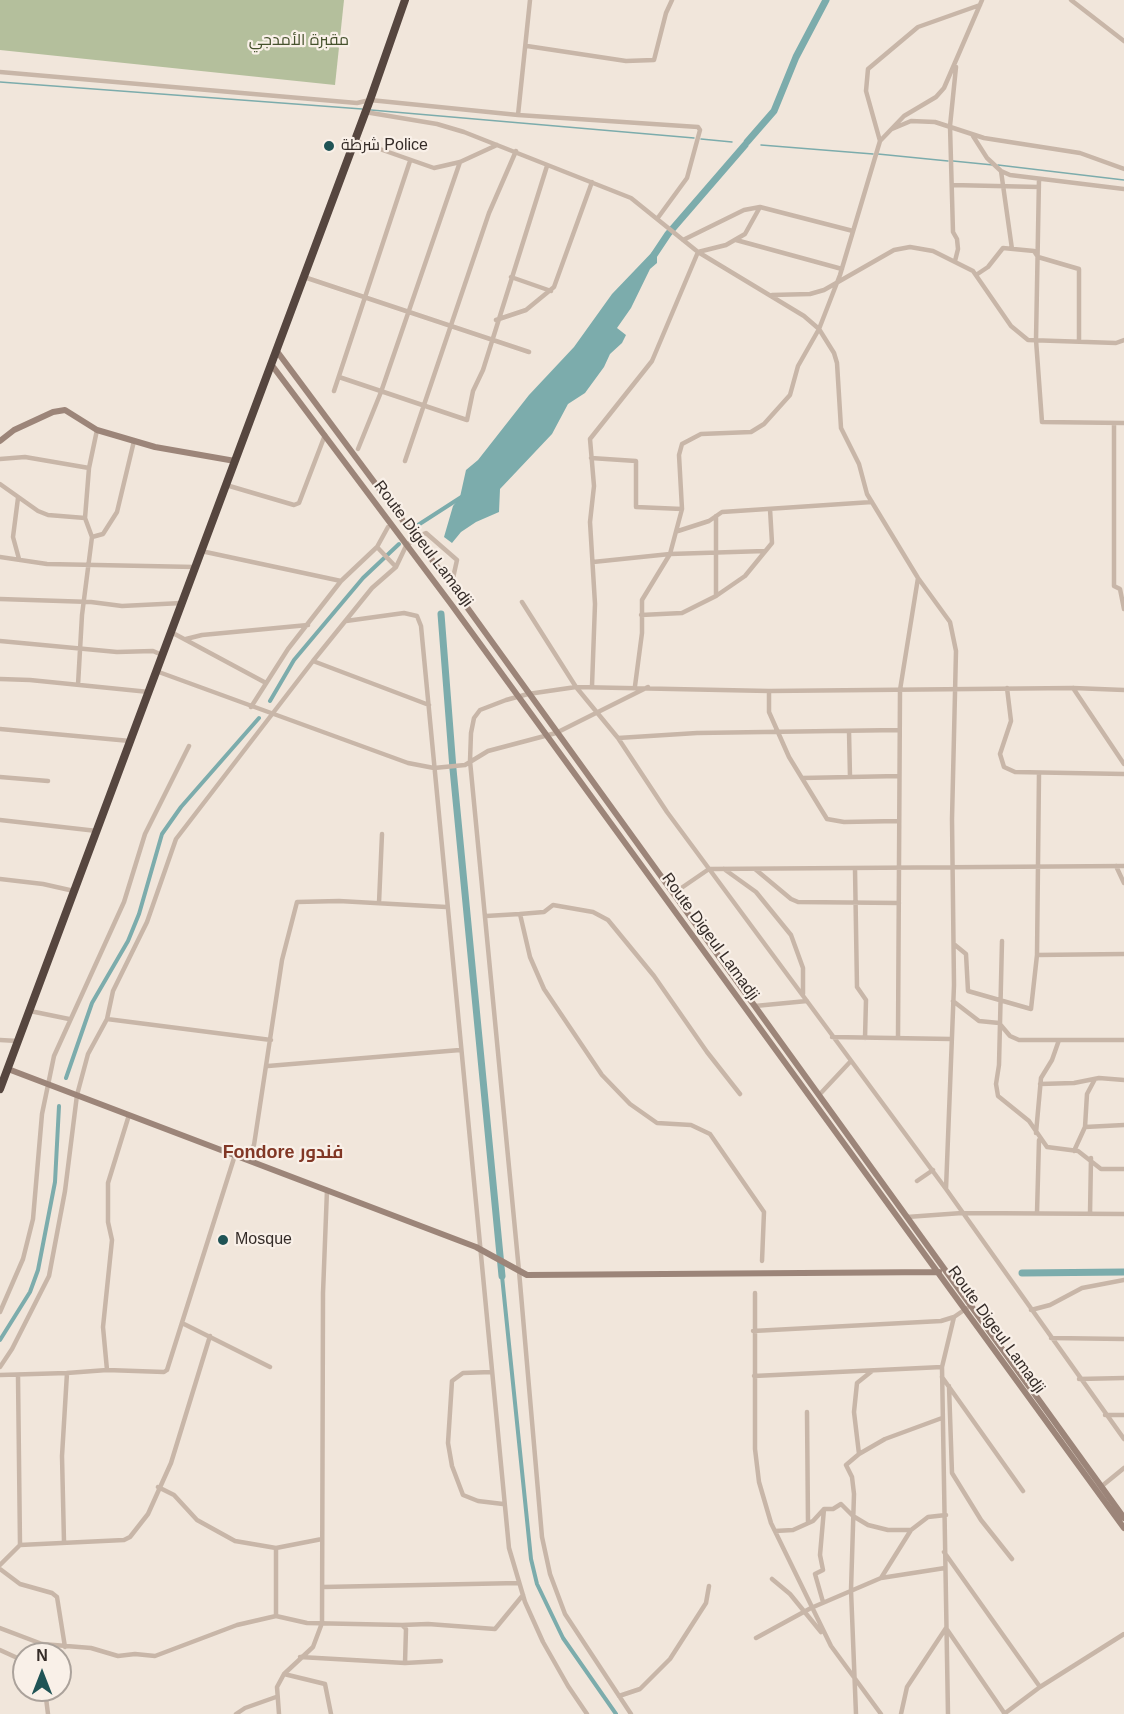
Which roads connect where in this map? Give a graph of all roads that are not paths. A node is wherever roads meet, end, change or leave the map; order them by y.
1 (405, 0) edge
2 (530, 0) edge
3 (672, 0) edge
4 (1071, 0) edge
5 (981, 2) edge
6 (1124, 41) edge
7 (526, 46) junction
8 (957, 61) junction
9 (0, 72) edge
10 (370, 100) junction
11 (365, 112) junction
12 (518, 115) junction
13 (950, 126) junction
14 (886, 132) junction
15 (968, 132) junction
16 (354, 140) junction
17 (880, 141) junction
18 (497, 145) junction
19 (516, 151) junction
20 (410, 161) junction
21 (460, 162) junction
22 (547, 166) junction
23 (1124, 169) edge
24 (1001, 171) junction
25 (1039, 178) junction
26 (592, 182) junction
27 (952, 185) junction
28 (1003, 185) junction
29 (1039, 187) junction
30 (1124, 189) edge
31 (760, 207) junction
32 (657, 219) junction
33 (853, 231) junction
34 (683, 240) junction
35 (736, 240) junction
36 (1012, 249) junction
37 (698, 252) junction
38 (1038, 257) junction
39 (955, 261) junction
40 (842, 269) junction
41 (976, 275) junction
42 (304, 277) junction
43 (511, 277) junction
44 (837, 282) junction
45 (551, 291) junction
46 (772, 295) junction
47 (365, 297) junction
48 (408, 311) junction
49 (496, 320) junction
50 (450, 324) junction
51 (819, 329) junction
52 (492, 338) junction
53 (1036, 340) junction
54 (1124, 340) edge
55 (1079, 341) junction
56 (276, 350) junction
57 (529, 352) dead end
58 (272, 364) junction
59 (339, 377) junction
60 (334, 391) dead end
61 (381, 392) junction
62 (423, 407) junction
63 (1114, 423) junction
64 (1124, 423) edge
65 (98, 430) junction
66 (325, 435) junction
67 (0, 441) edge
68 (134, 441) junction
69 (358, 449) dead end
70 (591, 458) junction
71 (0, 459) edge
72 (405, 460) dead end
73 (235, 461) junction
74 (89, 468) junction
75 (0, 484) edge
76 (226, 485) junction
77 (18, 498) junction
78 (872, 502) junction
79 (682, 509) junction
80 (770, 509) junction
81 (716, 516) junction
82 (85, 518) junction
83 (388, 527) dead end
84 (678, 531) junction
85 (92, 537) junction
86 (377, 547) junction
87 (201, 551) junction
88 (765, 551) junction
89 (717, 553) junction
90 (670, 554) junction
91 (0, 557) edge
92 (19, 559) junction
93 (593, 562) junction
94 (88, 564) junction
95 (195, 567) junction
96 (396, 567) junction
97 (918, 578) junction
98 (341, 581) junction
99 (456, 592) junction
100 (716, 596) junction
101 (0, 599) edge
102 (84, 602) junction
103 (522, 602) dead end
104 (182, 603) junction
105 (1124, 609) edge
106 (641, 615) junction
107 (346, 621) junction
108 (308, 625) junction
109 (171, 632) junction
110 (186, 639) junction
111 (0, 641) edge
112 (81, 648) junction
113 (162, 655) junction
114 (313, 661) junction
115 (156, 671) junction
116 (0, 679) edge
117 (266, 683) junction
118 (78, 686) junction
119 (592, 686) junction
120 (635, 686) junction
121 (576, 687) junction
122 (649, 687) junction
123 (1007, 688) junction
124 (1073, 688) junction
125 (955, 689) junction
126 (900, 690) junction
127 (1124, 690) edge
128 (769, 691) junction
129 (149, 692) junction
130 (528, 694) junction
131 (519, 697) junction
132 (429, 705) junction
133 (251, 707) junction
134 (598, 713) junction
135 (273, 716) junction
136 (0, 729) edge
137 (899, 730) junction
138 (849, 731) junction
139 (556, 733) junction
140 (778, 733) junction
141 (547, 736) junction
142 (618, 738) junction
143 (130, 741) junction
144 (189, 746) dead end
145 (471, 761) junction
146 (1124, 764) edge
147 (434, 768) junction
148 (1039, 772) junction
149 (1124, 774) edge
150 (898, 776) junction
151 (0, 777) edge
152 (850, 777) junction
153 (802, 778) junction
154 (48, 781) dead end
155 (0, 820) edge
156 (898, 821) junction
157 (97, 831) junction
158 (382, 834) dead end
159 (1116, 866) junction
160 (1124, 866) edge
161 (1038, 867) junction
162 (709, 868) junction
163 (754, 868) junction
164 (952, 868) junction
165 (724, 869) junction
166 (855, 869) junction
167 (899, 869) junction
168 (0, 879) edge
169 (1124, 883) edge
170 (74, 891) junction
171 (674, 893) junction
172 (379, 903) junction
173 (856, 903) junction
174 (899, 903) junction
175 (446, 907) junction
176 (486, 915) junction
177 (520, 915) junction
178 (1002, 941) dead end
179 (955, 945) junction
180 (1124, 954) edge
181 (1037, 955) junction
182 (803, 995) junction
183 (999, 998) junction
184 (807, 1001) junction
185 (953, 1001) junction
186 (755, 1006) junction
187 (30, 1011) junction
188 (69, 1019) junction
189 (107, 1019) junction
190 (999, 1023) junction
191 (832, 1037) junction
192 (865, 1038) junction
193 (898, 1038) junction
194 (951, 1039) junction
195 (0, 1040) edge
196 (1059, 1040) junction
197 (1124, 1040) edge
198 (18, 1041) junction
199 (271, 1041) junction
200 (460, 1050) junction
201 (850, 1062) junction
202 (268, 1066) junction
203 (8, 1069) junction
204 (1095, 1079) junction
205 (1124, 1080) edge
206 (47, 1084) junction
207 (1040, 1084) junction
208 (0, 1089) edge
209 (820, 1094) junction
210 (77, 1095) junction
211 (740, 1095) dead end
212 (129, 1115) junction
213 (1124, 1125) edge
214 (1085, 1126) junction
215 (1036, 1133) junction
216 (1039, 1140) junction
217 (1074, 1151) junction
218 (235, 1155) junction
219 (1091, 1158) junction
220 (245, 1159) junction
221 (1124, 1169) edge
222 (933, 1170) junction
223 (917, 1181) dead end
224 (946, 1189) junction
225 (327, 1190) junction
226 (962, 1213) junction
227 (1036, 1213) junction
228 (1124, 1214) edge
229 (1090, 1215) junction
230 (907, 1217) junction
231 (482, 1250) junction
232 (762, 1262) dead end
233 (517, 1270) junction
234 (938, 1272) junction
235 (948, 1272) junction
236 (1124, 1280) edge
237 (755, 1293) dead end
238 (971, 1304) junction
239 (965, 1309) junction
240 (1031, 1310) junction
241 (0, 1311) edge
242 (954, 1317) junction
243 (182, 1323) junction
244 (753, 1331) junction
245 (210, 1336) junction
246 (1051, 1338) junction
247 (1124, 1339) edge
248 (0, 1367) edge
249 (270, 1367) dead end
250 (942, 1367) junction
251 (107, 1370) junction
252 (873, 1371) junction
253 (491, 1372) junction
254 (67, 1373) junction
255 (0, 1375) edge
256 (18, 1376) junction
257 (754, 1376) junction
258 (942, 1377) junction
259 (1124, 1378) edge
260 (1079, 1379) junction
261 (949, 1386) junction
262 (807, 1412) dead end
263 (1105, 1415) junction
264 (1124, 1415) edge
265 (942, 1418) junction
266 (1124, 1439) edge
267 (859, 1454) junction
268 (1124, 1468) edge
269 (1102, 1486) junction
270 (158, 1487) junction
271 (1023, 1491) dead end
272 (503, 1504) junction
273 (824, 1509) junction
274 (946, 1515) junction
275 (853, 1516) junction
276 (1124, 1518) edge
277 (808, 1523) junction
278 (1124, 1528) edge
279 (911, 1530) junction
280 (775, 1531) junction
281 (322, 1539) junction
282 (64, 1542) junction
283 (20, 1545) junction
284 (276, 1548) junction
285 (944, 1552) junction
286 (1011, 1559) dead end
287 (0, 1567) edge
288 (945, 1568) junction
289 (881, 1578) junction
290 (772, 1579) dead end
291 (519, 1583) junction
292 (709, 1586) dead end
293 (323, 1587) junction
294 (851, 1590) junction
295 (523, 1595) junction
296 (823, 1602) junction
297 (811, 1608) junction
298 (804, 1612) junction
299 (276, 1616) junction
300 (322, 1623) junction
301 (402, 1625) junction
302 (0, 1628) edge
303 (946, 1628) junction
304 (1124, 1634) edge
305 (756, 1638) dead end
306 (827, 1639) junction
307 (37, 1642) edge
308 (64, 1642) edge
309 (72, 1647) edge
310 (300, 1657) junction
311 (441, 1661) dead end
312 (405, 1663) junction
313 (284, 1674) junction
314 (856, 1677) junction
315 (1040, 1688) junction
316 (619, 1696) junction
317 (276, 1697) junction
318 (236, 1714) edge
319 (279, 1714) edge
320 (331, 1714) edge
321 (587, 1714) edge
322 (631, 1714) edge
323 (856, 1714) edge
324 (881, 1714) edge
325 (901, 1714) edge
326 (948, 1714) edge
327 (1004, 1714) edge

1 - 10 highway
2 - 7 street
3 - 7 street
4 - 6 street
5 - 8 street
5 - 17 street
7 - 12 street
8 - 13 street
8 - 14 street
9 - 10 street
10 - 11 highway
10 - 12 street
11 - 16 highway
11 - 18 street
12 - 32 street
13 - 14 street
13 - 15 street
13 - 27 street
14 - 17 street
15 - 23 street
15 - 24 street
16 - 20 street
16 - 42 highway
17 - 33 street
18 - 19 street
18 - 21 street
19 - 22 street
19 - 50 street
20 - 21 street
20 - 47 street
21 - 48 street
22 - 26 street
22 - 43 street
24 - 25 street
24 - 28 street
25 - 29 street
25 - 30 street
26 - 32 street
26 - 45 street
27 - 28 street
27 - 39 street
28 - 29 street
28 - 36 street
29 - 38 street
31 - 33 street
31 - 34 street
31 - 35 street
32 - 34 street
33 - 40 street
34 - 37 street
35 - 37 street
35 - 40 street
36 - 38 street
36 - 41 street
37 - 46 street
37 - 70 street
38 - 53 street
38 - 55 street
39 - 41 street
39 - 44 street
40 - 44 street
41 - 53 street
42 - 47 street
42 - 56 highway
43 - 45 street
43 - 49 street
44 - 46 street
44 - 51 street
45 - 49 street
46 - 51 street
47 - 48 street
47 - 59 street
48 - 50 street
48 - 61 street
49 - 52 street
50 - 52 street
50 - 62 street
51 - 78 street
51 - 79 street
52 - 57 street
52 - 62 street
53 - 55 street
53 - 63 street
54 - 55 street
56 - 58 highway
56 - 99 main road, Route Digeul Lamadji
58 - 66 main road, Route Digeul Lamadji
58 - 73 highway
59 - 60 street
59 - 61 street
61 - 62 street
61 - 69 street
62 - 72 street
63 - 64 street
63 - 105 street
65 - 67 main road
65 - 68 main road
65 - 74 street
66 - 76 street
66 - 131 main road, Route Digeul Lamadji
68 - 73 main road
68 - 85 street
70 - 79 street
70 - 93 street
71 - 74 street
73 - 76 highway
74 - 82 street
75 - 77 street
76 - 87 highway
77 - 82 street
77 - 92 street
78 - 80 street
78 - 97 street
79 - 84 street
80 - 81 street
80 - 88 street
81 - 84 street
81 - 89 street
82 - 85 street
83 - 86 street
84 - 90 street
85 - 94 street
86 - 96 street
86 - 98 street
87 - 95 highway
87 - 98 street
88 - 89 street
88 - 100 street
89 - 90 street
89 - 100 street
90 - 93 street
90 - 106 street
91 - 92 street
92 - 94 street
93 - 119 street
94 - 95 street
94 - 102 street
95 - 104 highway
96 - 99 street
96 - 107 street
97 - 125 street
97 - 126 street
98 - 108 street
99 - 130 main road, Route Digeul Lamadji
100 - 106 street
101 - 102 street
102 - 104 street
102 - 112 street
103 - 121 street
104 - 109 highway
106 - 120 street
107 - 114 street
107 - 132 street
108 - 110 street
108 - 117 street
109 - 110 street
109 - 113 highway
110 - 117 street
111 - 112 street
112 - 113 street
112 - 118 street
113 - 115 highway
114 - 132 street
114 - 135 street
115 - 129 highway
115 - 133 street
116 - 118 street
117 - 133 street
118 - 129 street
119 - 120 street
119 - 121 street
120 - 122 street
121 - 130 street
121 - 134 street
122 - 128 street
122 - 134 street
123 - 124 street
123 - 125 street
123 - 148 street
124 - 127 street
124 - 146 street
125 - 126 street
125 - 164 street
126 - 128 street
126 - 137 street
128 - 140 street
129 - 143 highway
130 - 131 street
130 - 139 main road, Route Digeul Lamadji
131 - 141 main road, Route Digeul Lamadji
131 - 145 street
132 - 147 street
133 - 135 street
134 - 139 street
134 - 142 street
135 - 147 street
135 - 189 street
136 - 143 street
137 - 138 street
137 - 150 street
138 - 140 street
138 - 152 street
139 - 141 street
139 - 171 main road, Route Digeul Lamadji
140 - 142 street
140 - 153 street
141 - 145 street
141 - 234 main road, Route Digeul Lamadji
142 - 162 street
143 - 157 highway
144 - 188 street
145 - 147 street
145 - 176 street
147 - 175 street
148 - 149 street
148 - 161 street
150 - 152 street
150 - 156 street
151 - 154 street
152 - 153 street
153 - 156 street
155 - 157 street
156 - 167 street
157 - 170 highway
158 - 172 street
159 - 160 street
159 - 161 street
159 - 169 street
161 - 164 street
161 - 181 street
162 - 165 street
162 - 171 street
162 - 182 street
163 - 165 street
163 - 166 street
163 - 173 street
164 - 167 street
164 - 179 street
165 - 182 street
166 - 167 street
166 - 173 street
167 - 174 street
168 - 170 street
170 - 187 highway
171 - 186 main road, Route Digeul Lamadji
172 - 175 street
172 - 199 street
173 - 174 street
173 - 192 street
174 - 193 street
175 - 200 street
176 - 177 street
176 - 233 street
177 - 211 street
177 - 232 street
178 - 183 street
179 - 183 street
179 - 185 street
180 - 181 street
181 - 183 street
182 - 184 street
183 - 190 street
184 - 186 street
184 - 191 street
185 - 190 street
185 - 194 street
186 - 209 main road, Route Digeul Lamadji
187 - 188 street
187 - 198 highway
188 - 206 street
189 - 199 street
189 - 210 street
190 - 196 street
190 - 215 street
191 - 192 street
191 - 201 street
192 - 193 street
193 - 194 street
194 - 224 street
195 - 198 street
196 - 197 street
196 - 207 street
198 - 203 highway
199 - 202 street
200 - 202 street
200 - 231 street
201 - 209 street
201 - 222 street
202 - 220 street
203 - 206 main road
203 - 208 highway
204 - 205 street
204 - 207 street
204 - 214 street
206 - 210 main road
206 - 241 street
207 - 215 street
209 - 230 main road, Route Digeul Lamadji
210 - 212 main road
210 - 248 street
212 - 218 main road
212 - 251 street
213 - 214 street
214 - 217 street
215 - 216 street
216 - 217 street
216 - 227 street
217 - 219 street
218 - 220 main road
218 - 243 street
219 - 221 street
219 - 229 street
220 - 225 main road
222 - 223 street
222 - 224 street
224 - 226 street
225 - 231 main road
225 - 281 street
226 - 227 street
226 - 230 street
226 - 240 street
227 - 229 street
228 - 229 street
230 - 235 main road, Route Digeul Lamadji
231 - 233 main road
231 - 253 street
233 - 234 main road
233 - 316 street
234 - 235 main road
234 - 239 main road, Route Digeul Lamadji
235 - 238 main road, Route Digeul Lamadji
236 - 240 street
237 - 244 street
238 - 239 street
238 - 269 main road, Route Digeul Lamadji
239 - 242 street
239 - 278 main road, Route Digeul Lamadji
240 - 246 street
242 - 244 street
242 - 250 street
243 - 245 street
243 - 251 street
244 - 257 street
245 - 249 street
245 - 270 street
246 - 247 street
246 - 260 street
250 - 252 street
250 - 258 street
251 - 254 street
252 - 257 street
252 - 267 street
253 - 272 street
253 - 272 street
254 - 256 street
254 - 282 street
255 - 256 street
256 - 283 street
257 - 280 street
258 - 261 street
258 - 265 street
259 - 260 street
260 - 263 street
261 - 271 street
261 - 286 street
262 - 277 street
263 - 264 street
263 - 266 street
265 - 267 street
265 - 274 street
267 - 275 street
268 - 269 street
269 - 276 main road, Route Digeul Lamadji
270 - 282 street
270 - 284 street
272 - 291 street
273 - 275 street
273 - 277 street
273 - 296 street
274 - 279 street
274 - 285 street
275 - 279 street
275 - 294 street
277 - 280 street
279 - 289 street
280 - 297 street
281 - 284 street
281 - 293 street
282 - 283 street
283 - 287 street
284 - 299 street
285 - 288 street
285 - 315 street
287 - 308 street
288 - 289 street
288 - 303 street
289 - 294 street
290 - 298 street
291 - 293 street
291 - 295 street
292 - 316 street
293 - 300 street
294 - 296 street
294 - 314 street
295 - 301 street
295 - 321 street
296 - 297 street
297 - 298 street
297 - 306 street
298 - 305 street
298 - 306 street
299 - 300 street
299 - 309 street
300 - 301 street
300 - 310 street
301 - 312 street
302 - 307 street
303 - 325 street
303 - 326 street
303 - 327 street
304 - 315 street
306 - 314 street
310 - 312 street
310 - 313 street
311 - 312 street
313 - 317 street
313 - 320 street
314 - 323 street
314 - 324 street
315 - 327 street
316 - 322 street
317 - 318 street
317 - 319 street

